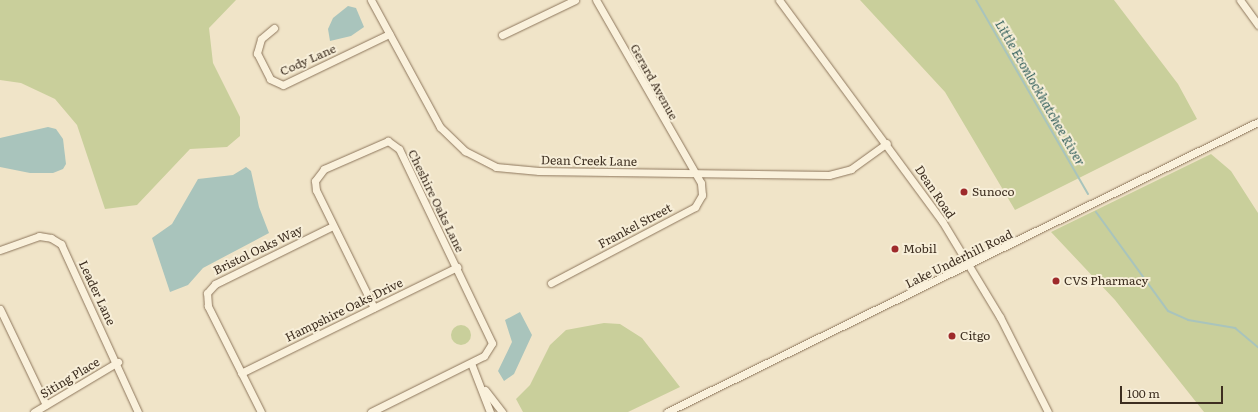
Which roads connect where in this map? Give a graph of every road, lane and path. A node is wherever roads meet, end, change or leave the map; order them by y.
1 (371, 0) edge
2 (575, 0) edge
3 (596, 0) edge
4 (779, 0) edge
5 (1240, 0) edge
6 (1258, 25) edge
7 (274, 28) dead end
8 (389, 34) junction
9 (502, 35) dead end
10 (1258, 122) edge
11 (888, 143) junction
12 (694, 174) junction
13 (333, 226) junction
14 (0, 250) edge
15 (970, 265) junction
16 (457, 267) junction
17 (551, 283) dead end
18 (374, 308) junction
19 (0, 309) edge
20 (118, 362) junction
21 (471, 363) junction
22 (241, 373) junction
23 (484, 388) junction
24 (46, 405) junction
25 (34, 412) edge
26 (138, 412) edge
27 (261, 412) edge
28 (371, 412) edge
29 (490, 412) edge
30 (502, 412) edge
31 (667, 412) edge
32 (1048, 412) edge

1 - 8 street, Dean Creek Lane
2 - 9 street
3 - 12 street, Gerard Avenue
4 - 11 street, Dean Road
5 - 6 street
7 - 8 street, Cody Lane
8 - 12 street, Dean Creek Lane
10 - 15 street, Lake Underhill Road
11 - 12 street, Dean Creek Lane
11 - 15 street, Dean Road
12 - 17 street, Frankel Street
13 - 16 street, Cheshire Oaks Lane
13 - 18 street, Cheshire Oaks Lane
13 - 22 street, Bristol Oaks Way
14 - 20 street, Leader Lane
15 - 31 street, Lake Underhill Road
15 - 32 street, Dean Road
16 - 18 street, Hampshire Oaks Drive
16 - 21 street, Cheshire Oaks Lane
18 - 22 street, Hampshire Oaks Drive
19 - 24 street
20 - 24 street, Siting Place
20 - 26 street, Leader Lane
21 - 23 street
21 - 28 street
22 - 27 street, Bristol Oaks Way
23 - 29 street
23 - 30 street
24 - 25 street, Siting Place

